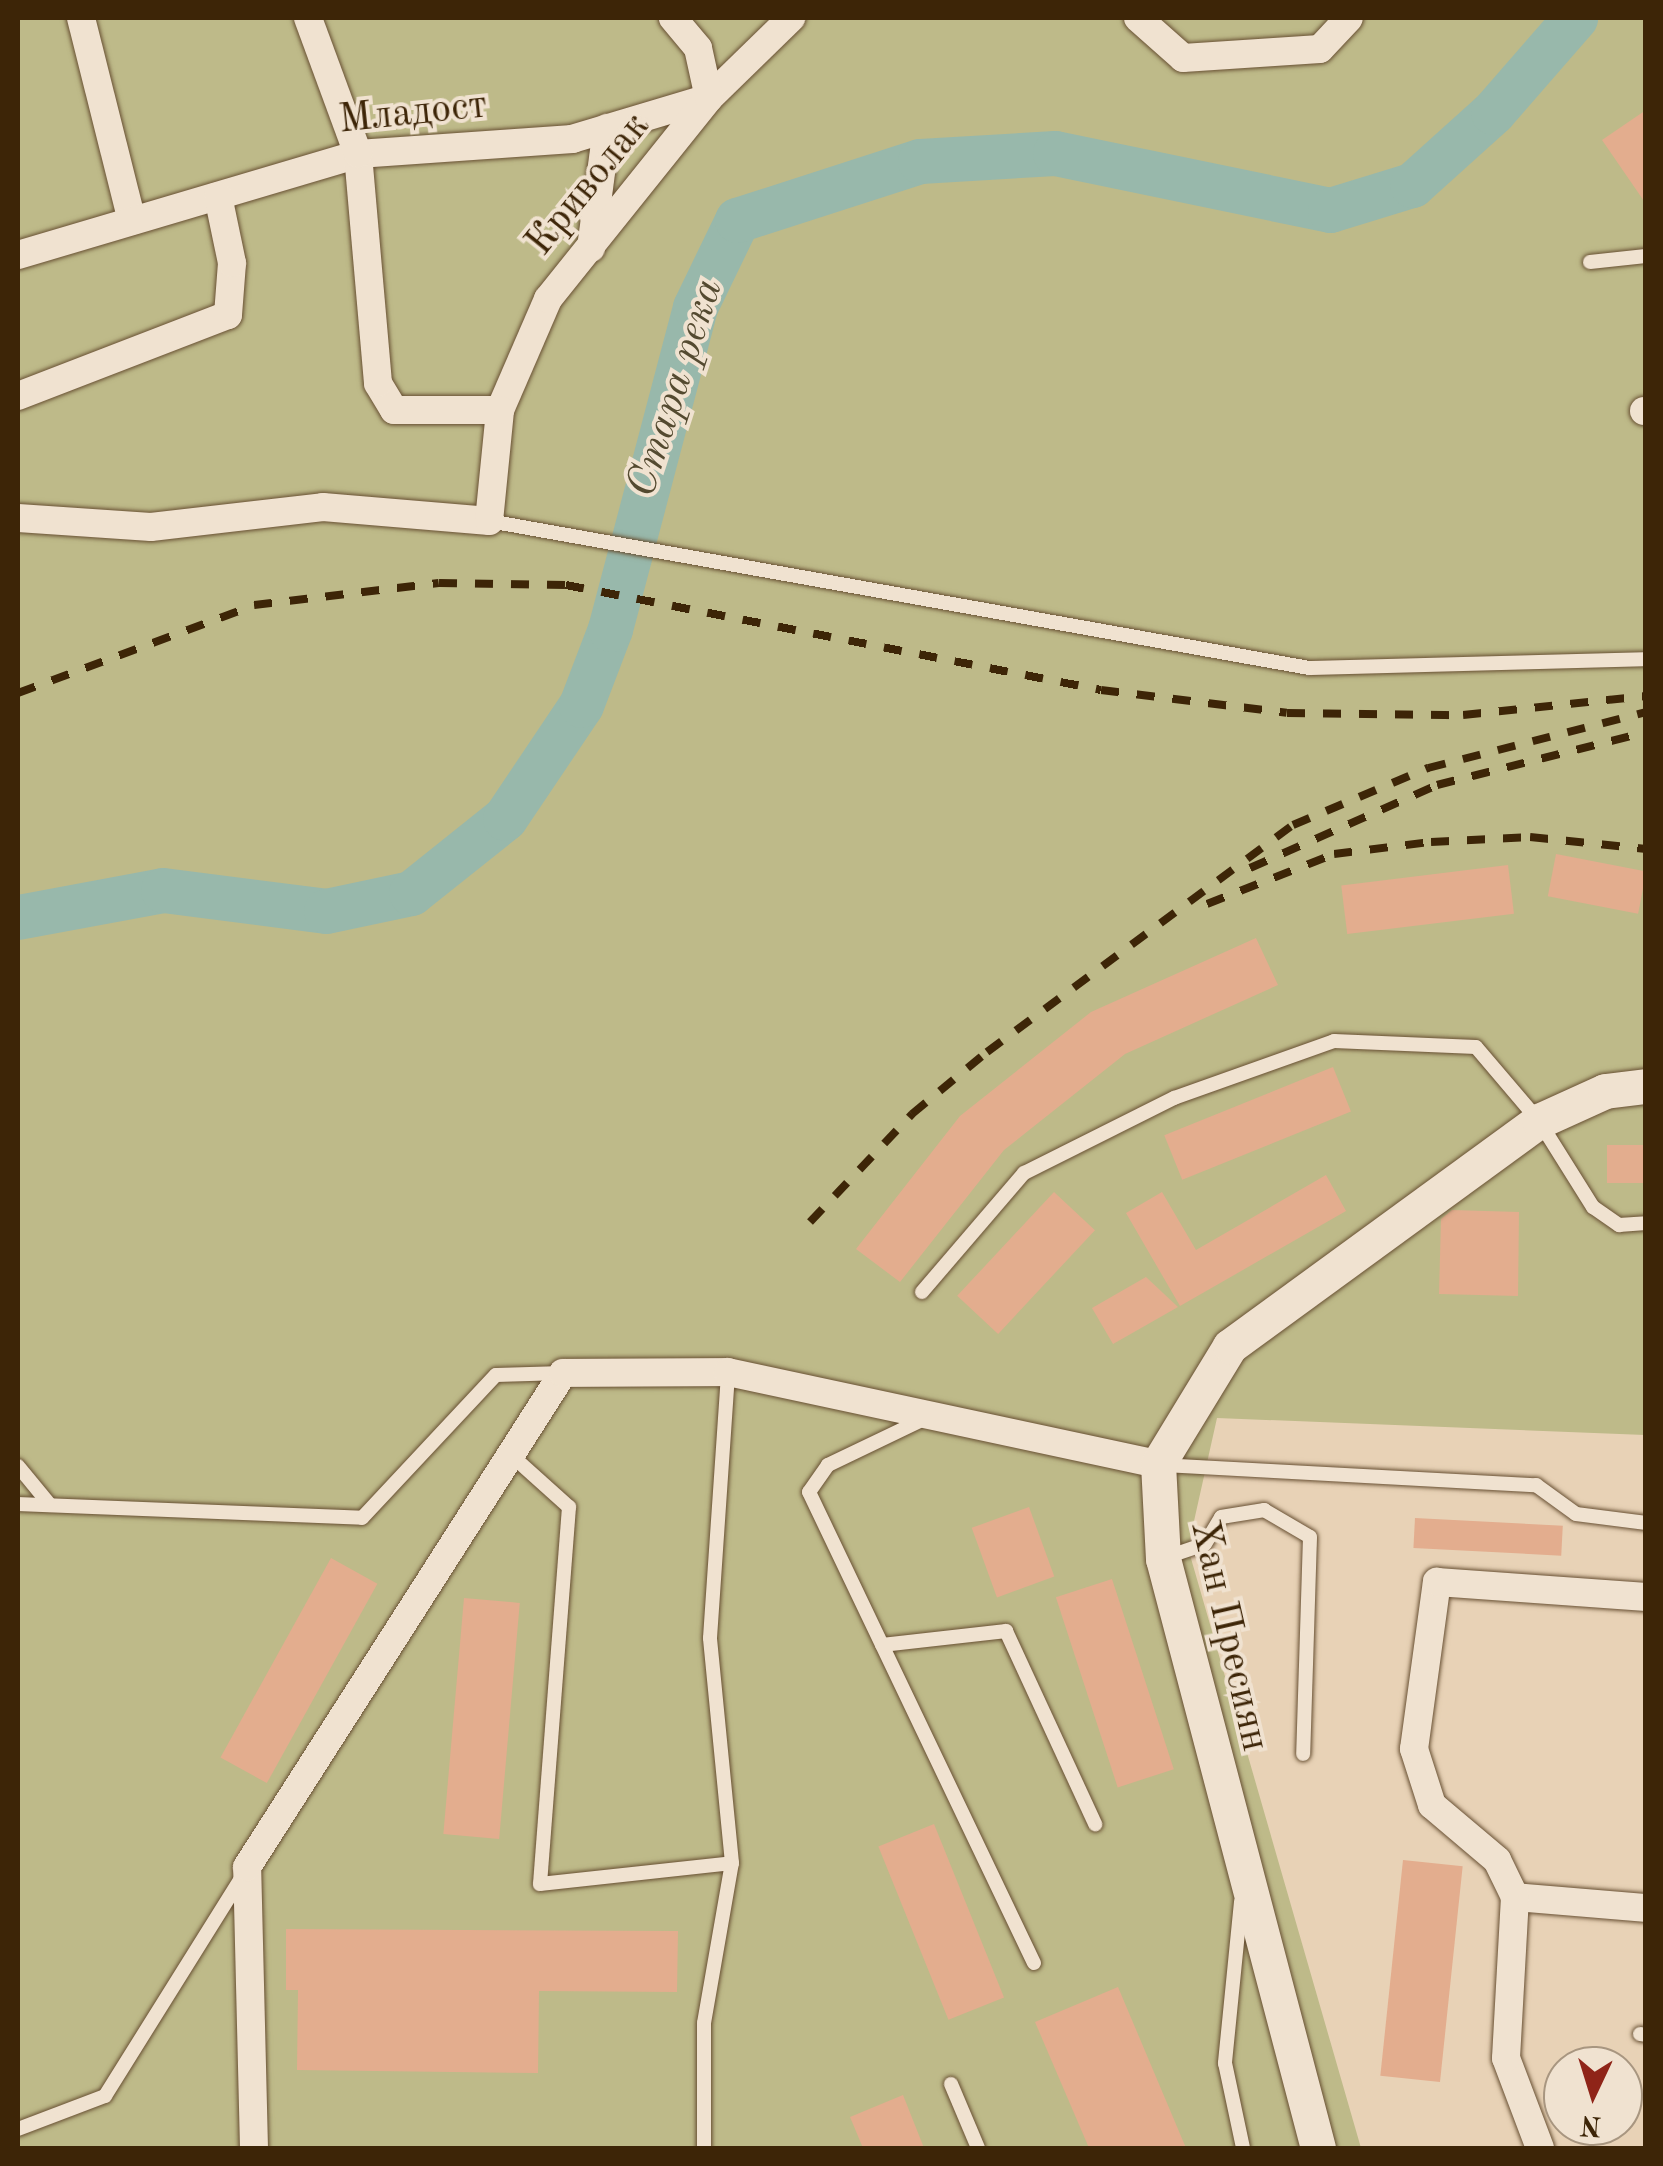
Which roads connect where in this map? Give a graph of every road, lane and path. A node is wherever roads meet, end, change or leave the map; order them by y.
1 (81, 18) edge
2 (308, 18) edge
3 (672, 18) edge
4 (791, 18) edge
5 (1138, 18) edge
6 (1348, 18) edge
7 (709, 98) junction
8 (607, 128) junction
9 (358, 154) junction
10 (218, 196) junction
11 (132, 221) junction
12 (590, 250) junction
13 (18, 255) edge
14 (1646, 256) edge
15 (1590, 262) dead end
16 (18, 396) edge
17 (500, 410) junction
18 (18, 518) edge
19 (490, 521) junction
20 (1646, 659) edge
21 (1646, 1086) edge
22 (1540, 1120) junction
23 (1646, 1222) edge
24 (922, 1292) dead end
25 (728, 1372) junction
26 (563, 1373) junction
27 (930, 1416) junction
28 (510, 1454) junction
29 (1158, 1464) junction
30 (18, 1466) edge
31 (18, 1504) edge
32 (50, 1505) junction
33 (1646, 1523) edge
34 (1163, 1559) junction
35 (1646, 1596) edge
36 (882, 1645) junction
37 (1302, 1754) dead end
38 (1095, 1824) dead end
39 (732, 1863) junction
40 (247, 1867) junction
41 (1243, 1876) junction
42 (1516, 1897) junction
43 (1646, 1908) edge
44 (1034, 1964) dead end
45 (950, 2084) dead end
46 (18, 2128) edge
47 (254, 2148) edge
48 (704, 2148) edge
49 (978, 2148) edge
50 (1244, 2148) edge
51 (1318, 2148) edge
52 (1540, 2148) edge

1 - 11 street
2 - 9 street
3 - 7 street, Криволак
4 - 7 street, Младост
5 - 6 street
7 - 8 street, Младост
7 - 12 street, Криволак
8 - 9 street, Младост
8 - 12 street
9 - 10 street, Младост
9 - 17 street
10 - 11 street, Младост
10 - 16 street
11 - 13 street, Младост
12 - 17 street, Криволак
14 - 15 lane
17 - 19 street
18 - 19 street
19 - 20 lane
21 - 22 street
22 - 23 lane
22 - 24 lane
22 - 29 street
25 - 26 street
25 - 27 street
25 - 39 lane
26 - 28 street
26 - 32 lane
27 - 29 street
27 - 36 lane
28 - 39 lane
28 - 40 street
29 - 33 lane
29 - 34 street, Хан Пресиян
30 - 32 lane
31 - 32 lane
34 - 37 lane
34 - 41 street, Хан Пресиян
35 - 42 street
36 - 38 lane
36 - 44 lane
39 - 48 lane
40 - 46 lane
40 - 47 street
41 - 50 lane
41 - 51 street, Хан Пресиян
42 - 43 street
42 - 52 street
45 - 49 lane

